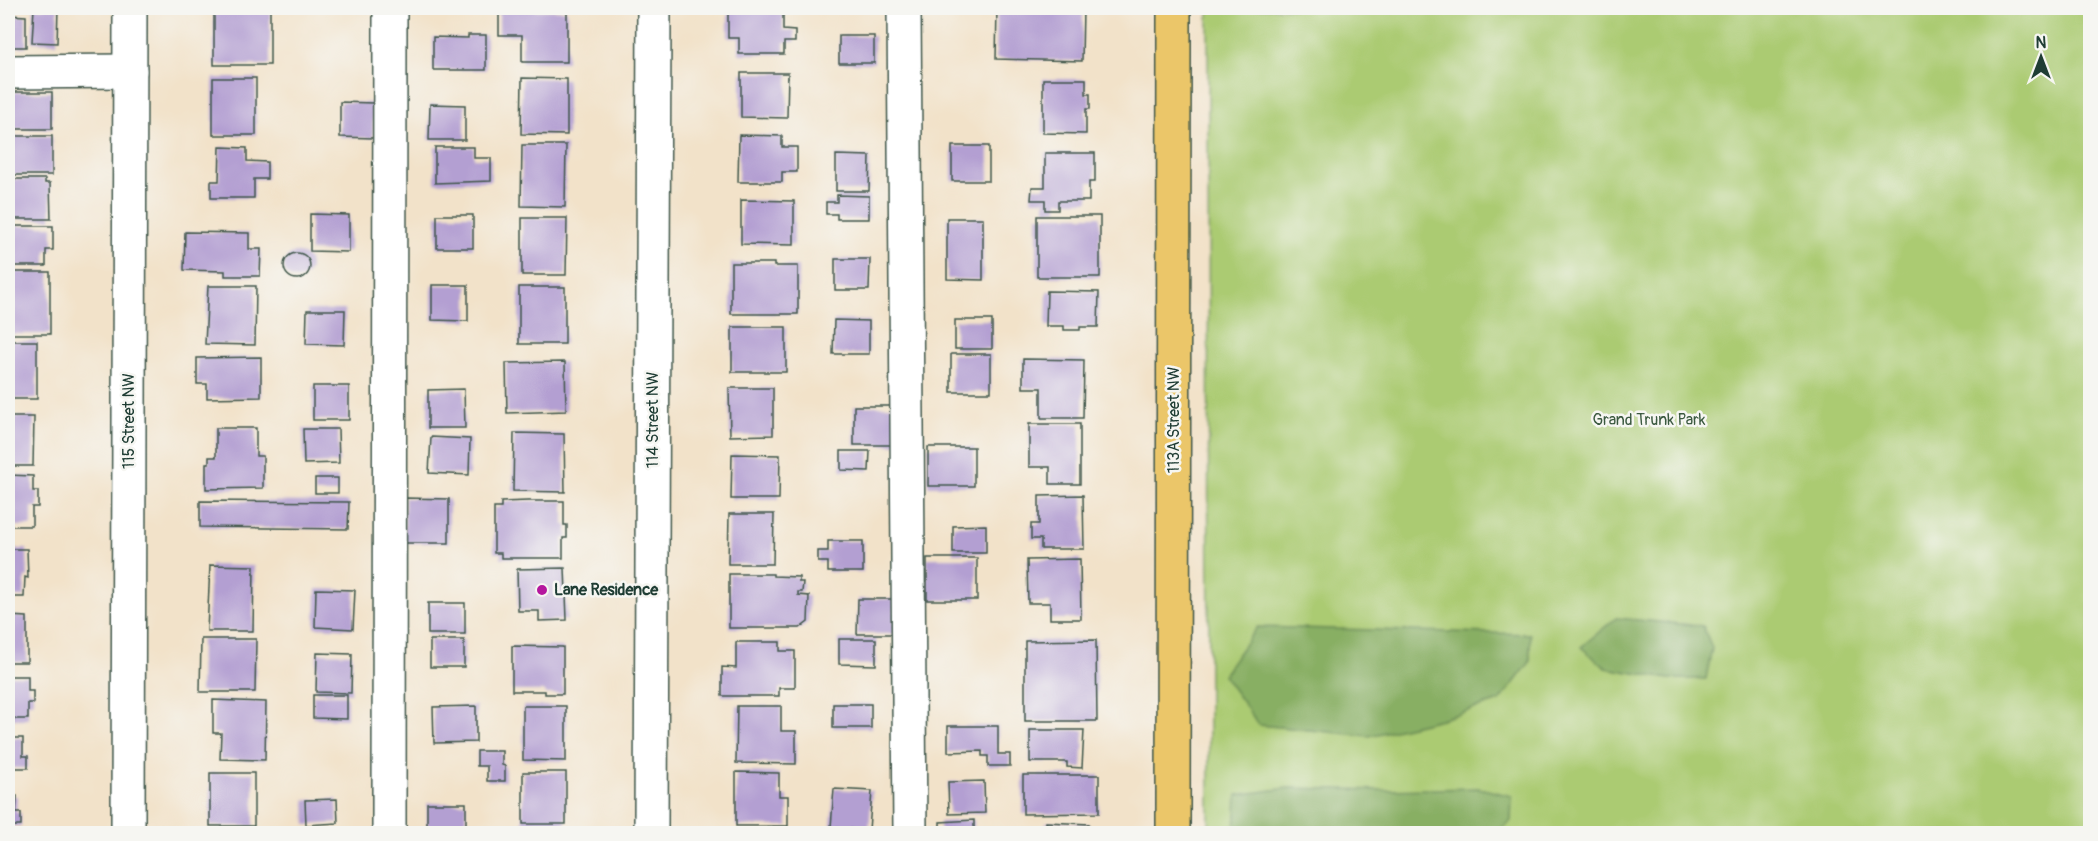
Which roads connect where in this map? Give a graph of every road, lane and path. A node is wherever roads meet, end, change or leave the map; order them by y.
1 (130, 8) edge
2 (390, 8) edge
3 (654, 8) edge
4 (904, 8) edge
5 (1174, 8) edge
6 (130, 71) junction
7 (8, 72) edge
8 (128, 834) edge
9 (389, 834) edge
10 (651, 834) edge
11 (910, 834) edge
12 (1173, 834) edge

1 - 6 street, 115 Street NW
2 - 9 street
3 - 10 street, 114 Street NW
4 - 11 street
5 - 12 main road, 113A Street NW
6 - 7 street
6 - 8 street, 115 Street NW

